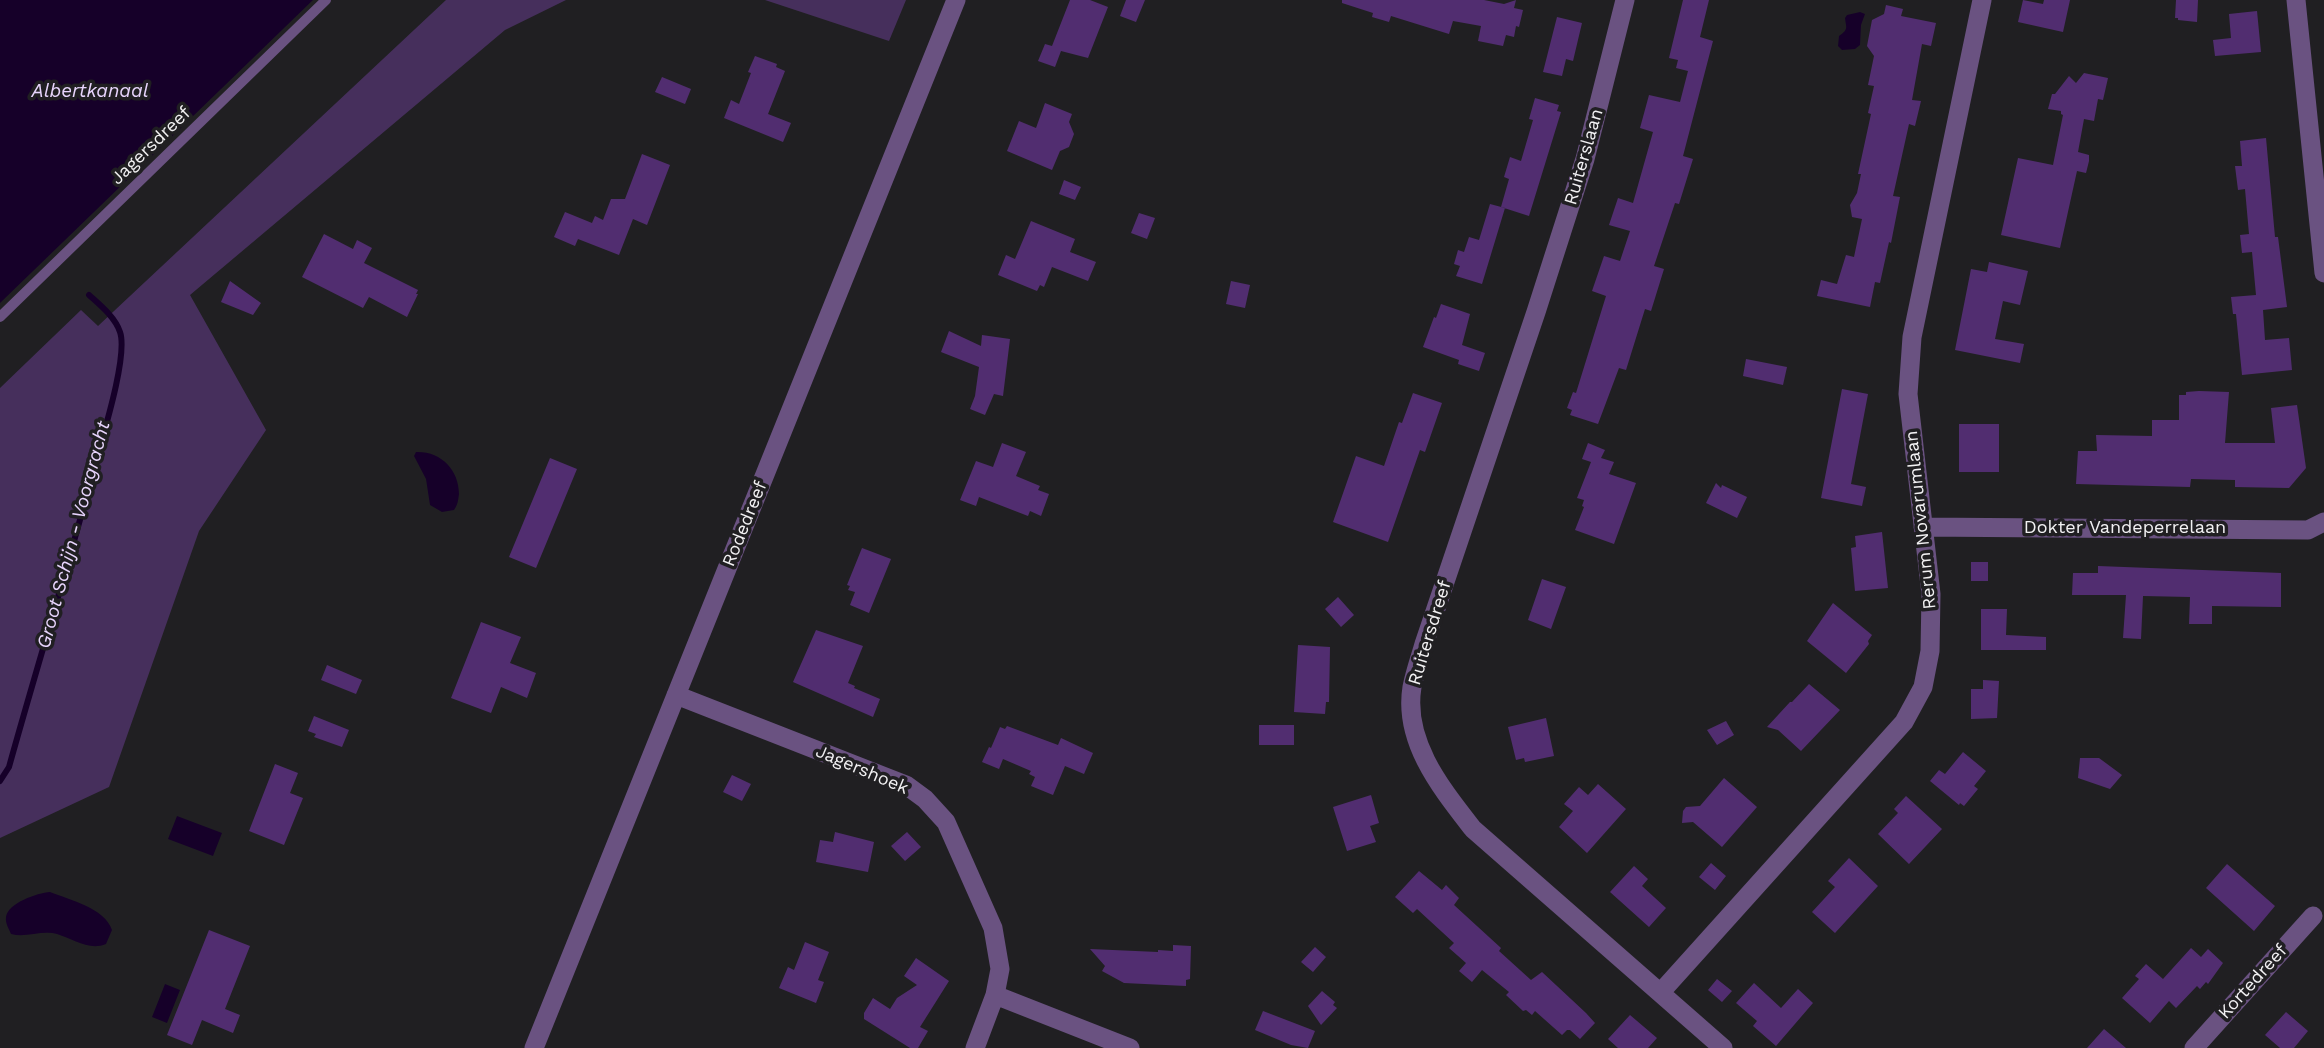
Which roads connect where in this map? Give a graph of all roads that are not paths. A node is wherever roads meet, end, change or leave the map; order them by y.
1 (327, 0) edge
2 (956, 0) edge
3 (1625, 0) edge
4 (1982, 0) edge
5 (2296, 0) edge
6 (2324, 272) edge
7 (1536, 312) joint
8 (0, 317) edge
9 (2324, 522) edge
10 (1923, 527) junction
11 (676, 695) junction
12 (2313, 916) dead end
13 (1661, 992) junction
14 (995, 995) junction
15 (534, 1048) edge
16 (975, 1048) edge
17 (1130, 1048) edge
18 (1723, 1048) edge
19 (2194, 1048) edge

1 - 8 lane, Jagersdreef
2 - 11 street, Rodedreef
3 - 7 street, Ruiterslaan
4 - 10 street, Rerum Novarumlaan
5 - 6 street
7 - 13 street, Ruitersdreef
9 - 10 street, Dokter Vandeperrelaan
10 - 13 street, Rerum Novarumlaan
11 - 14 street, Jagershoek
11 - 15 street, Rodedreef
12 - 19 street, Kortedreef
13 - 18 street, Ruitersdreef
14 - 16 street, Jagershoek
14 - 17 street

